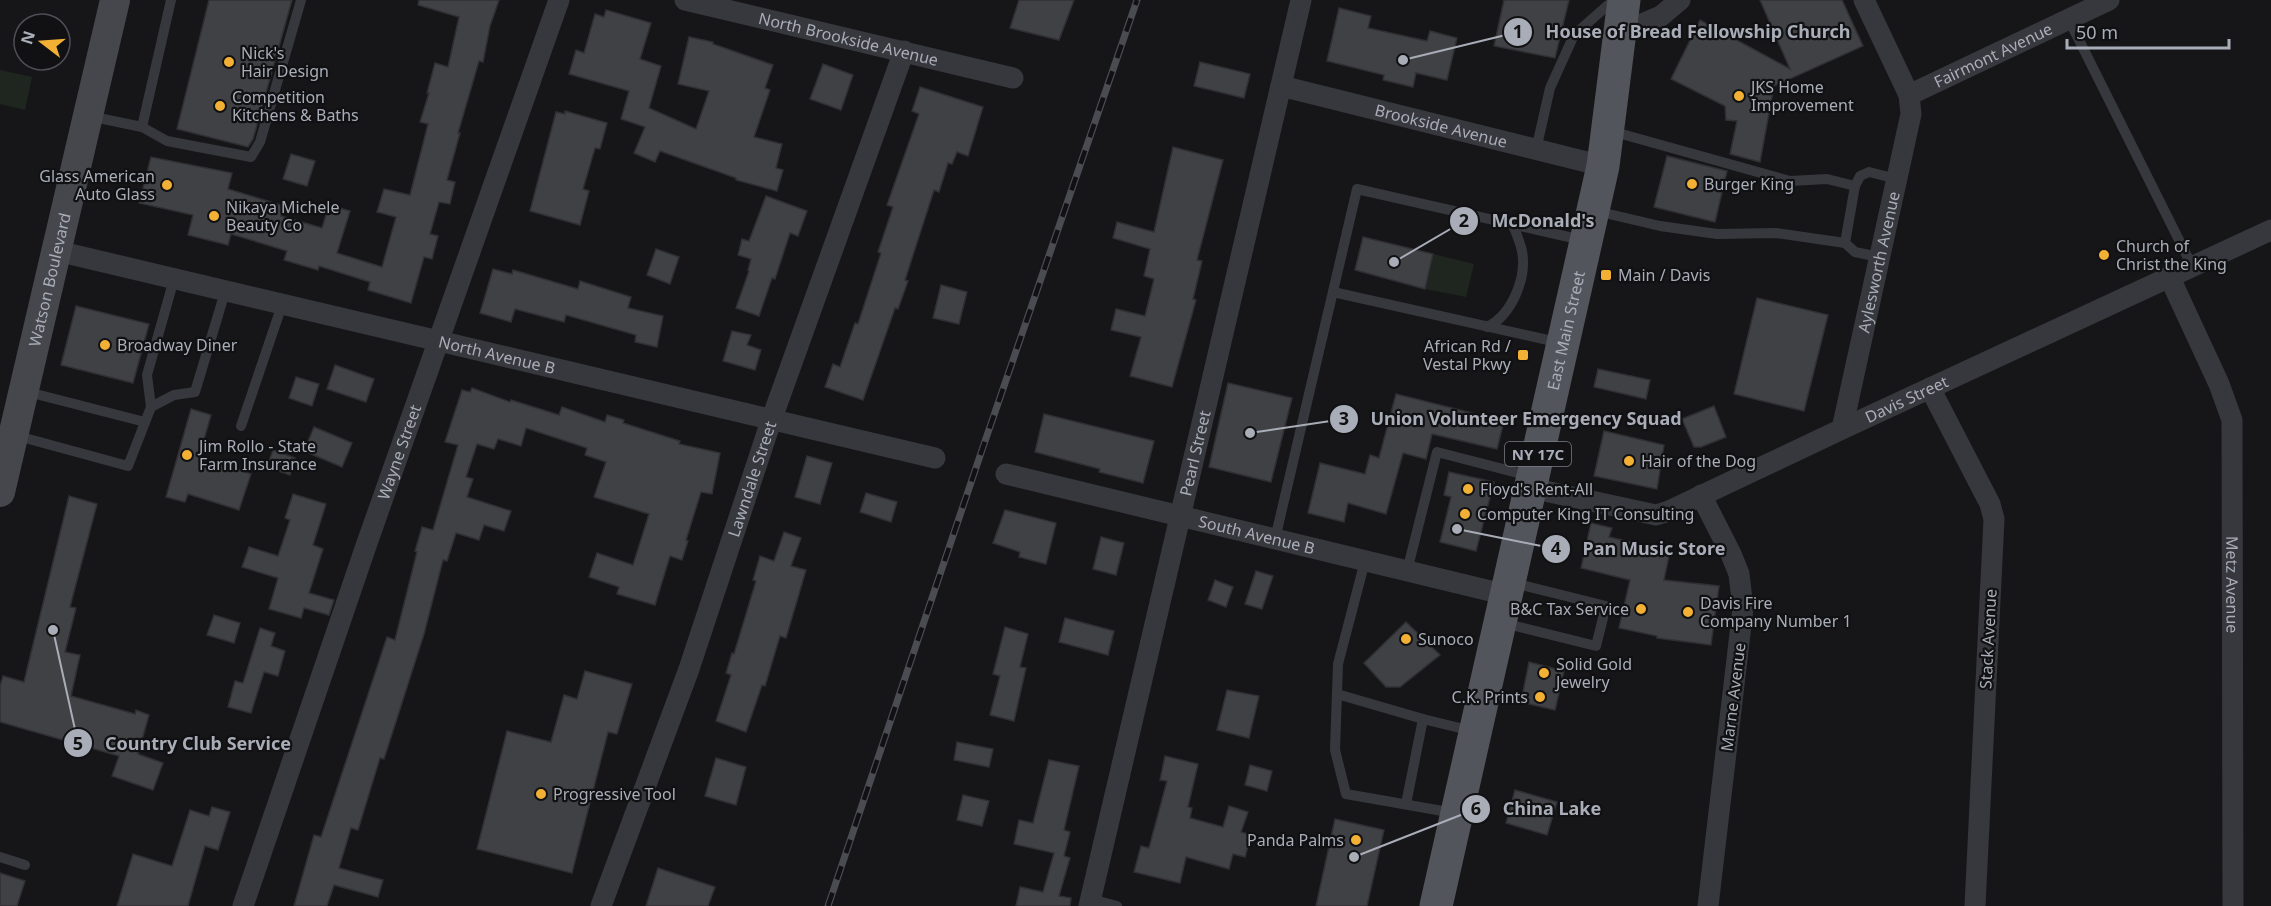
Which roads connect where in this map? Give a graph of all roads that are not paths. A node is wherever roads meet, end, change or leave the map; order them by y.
1 (116, 0) edge
2 (171, 0) edge
3 (301, 0) edge
4 (559, 0) edge
5 (685, 0) edge
6 (1301, 0) edge
7 (1619, 0) edge
8 (1624, 0) edge
9 (1680, 0) edge
10 (1864, 0) edge
11 (2109, 0) edge
12 (2068, 18) junction
13 (1621, 33) junction
14 (904, 51) junction
15 (1013, 78) dead end
16 (1281, 86) junction
17 (1909, 95) junction
18 (88, 116) junction
19 (142, 127) junction
20 (1608, 130) junction
21 (1536, 150) junction
22 (1603, 166) junction
23 (1897, 179) junction
24 (1855, 186) junction
25 (1513, 225) junction
26 (1589, 226) junction
27 (2271, 230) edge
28 (1845, 243) junction
29 (57, 251) junction
30 (1879, 257) junction
31 (2192, 266) junction
32 (2169, 276) junction
33 (174, 279) junction
34 (225, 292) junction
35 (1333, 292) junction
36 (282, 305) junction
37 (1487, 327) junction
38 (439, 343) junction
39 (1563, 343) junction
40 (1930, 388) junction
41 (24, 391) junction
42 (151, 407) junction
43 (771, 421) junction
44 (145, 422) junction
45 (241, 426) dead end
46 (1842, 429) junction
47 (14, 434) junction
48 (934, 459) dead end
49 (1006, 474) dead end
50 (1, 482) edge
51 (1532, 482) junction
52 (1701, 495) junction
53 (1179, 516) junction
54 (1275, 539) junction
55 (1365, 561) junction
56 (1407, 571) junction
57 (1506, 600) junction
58 (1337, 694) junction
59 (1423, 719) junction
60 (1476, 733) junction
61 (1406, 804) junction
62 (1457, 813) junction
63 (0, 857) edge
64 (26, 865) dead end
65 (1090, 902) edge
66 (243, 906) edge
67 (601, 906) edge
68 (1117, 906) edge
69 (1436, 906) edge
70 (1708, 906) edge
71 (1975, 906) edge
72 (2233, 906) edge

1 - 18 street, Watson Boulevard
2 - 19 lane
3 - 19 lane
4 - 38 street, Wayne Street
5 - 14 street, North Brookside Avenue
6 - 16 street, Pearl Street
7 - 21 lane
8 - 13 main road, East Main Street / NY 17C
9 - 13 street
10 - 17 street
11 - 12 street, Fairmont Avenue
12 - 17 street, Fairmont Avenue
12 - 31 lane
13 - 20 main road, East Main Street / NY 17C
14 - 15 street, North Brookside Avenue
14 - 43 street, Lawndale Street
16 - 21 street, Brookside Avenue
16 - 53 street, Pearl Street
17 - 23 street, Aylesworth Avenue
18 - 19 lane
18 - 29 street, Watson Boulevard
20 - 22 main road, East Main Street / NY 17C
20 - 24 lane
21 - 22 street, Brookside Avenue
22 - 26 main road, East Main Street / NY 17C
23 - 24 lane
23 - 30 street, Aylesworth Avenue
24 - 28 lane
25 - 26 lane
25 - 35 lane
25 - 37 lane
26 - 28 lane
26 - 39 main road, East Main Street / NY 17C
27 - 31 street, Davis Street
28 - 30 lane
29 - 33 street, North Avenue B
29 - 41 street, Watson Boulevard
30 - 46 street, Aylesworth Avenue
31 - 32 street, Davis Street
32 - 40 street, Davis Street
32 - 72 street, Metz Avenue
33 - 34 street, North Avenue B
33 - 42 lane
34 - 36 street, North Avenue B
34 - 42 lane
35 - 37 lane
35 - 54 lane
36 - 38 street, North Avenue B
36 - 45 lane
37 - 39 lane
38 - 43 street, North Avenue B
38 - 66 street, Wayne Street
39 - 51 main road, East Main Street / NY 17C
40 - 46 street, Davis Street
40 - 71 street, Stack Avenue
41 - 44 lane
41 - 47 street, Watson Boulevard
42 - 44 lane
43 - 48 street, North Avenue B
43 - 67 street, Lawndale Street
44 - 47 lane
46 - 52 street, Davis Street
47 - 50 street, Watson Boulevard
49 - 53 street, South Avenue B
51 - 52 street, Davis Street
51 - 56 lane
51 - 57 main road, East Main Street / NY 17C
52 - 70 street, Marne Avenue
53 - 54 street, South Avenue B
53 - 65 street, Pearl Street
54 - 55 street, South Avenue B
55 - 56 street, South Avenue B
55 - 58 lane
56 - 57 street, South Avenue B
57 - 57 lane
57 - 60 main road, East Main Street / NY 17C
58 - 59 lane
58 - 61 lane
59 - 60 lane
59 - 61 lane
60 - 62 main road, East Main Street / NY 17C
61 - 62 lane
62 - 69 main road, East Main Street / NY 17C
63 - 64 lane
65 - 68 lane

